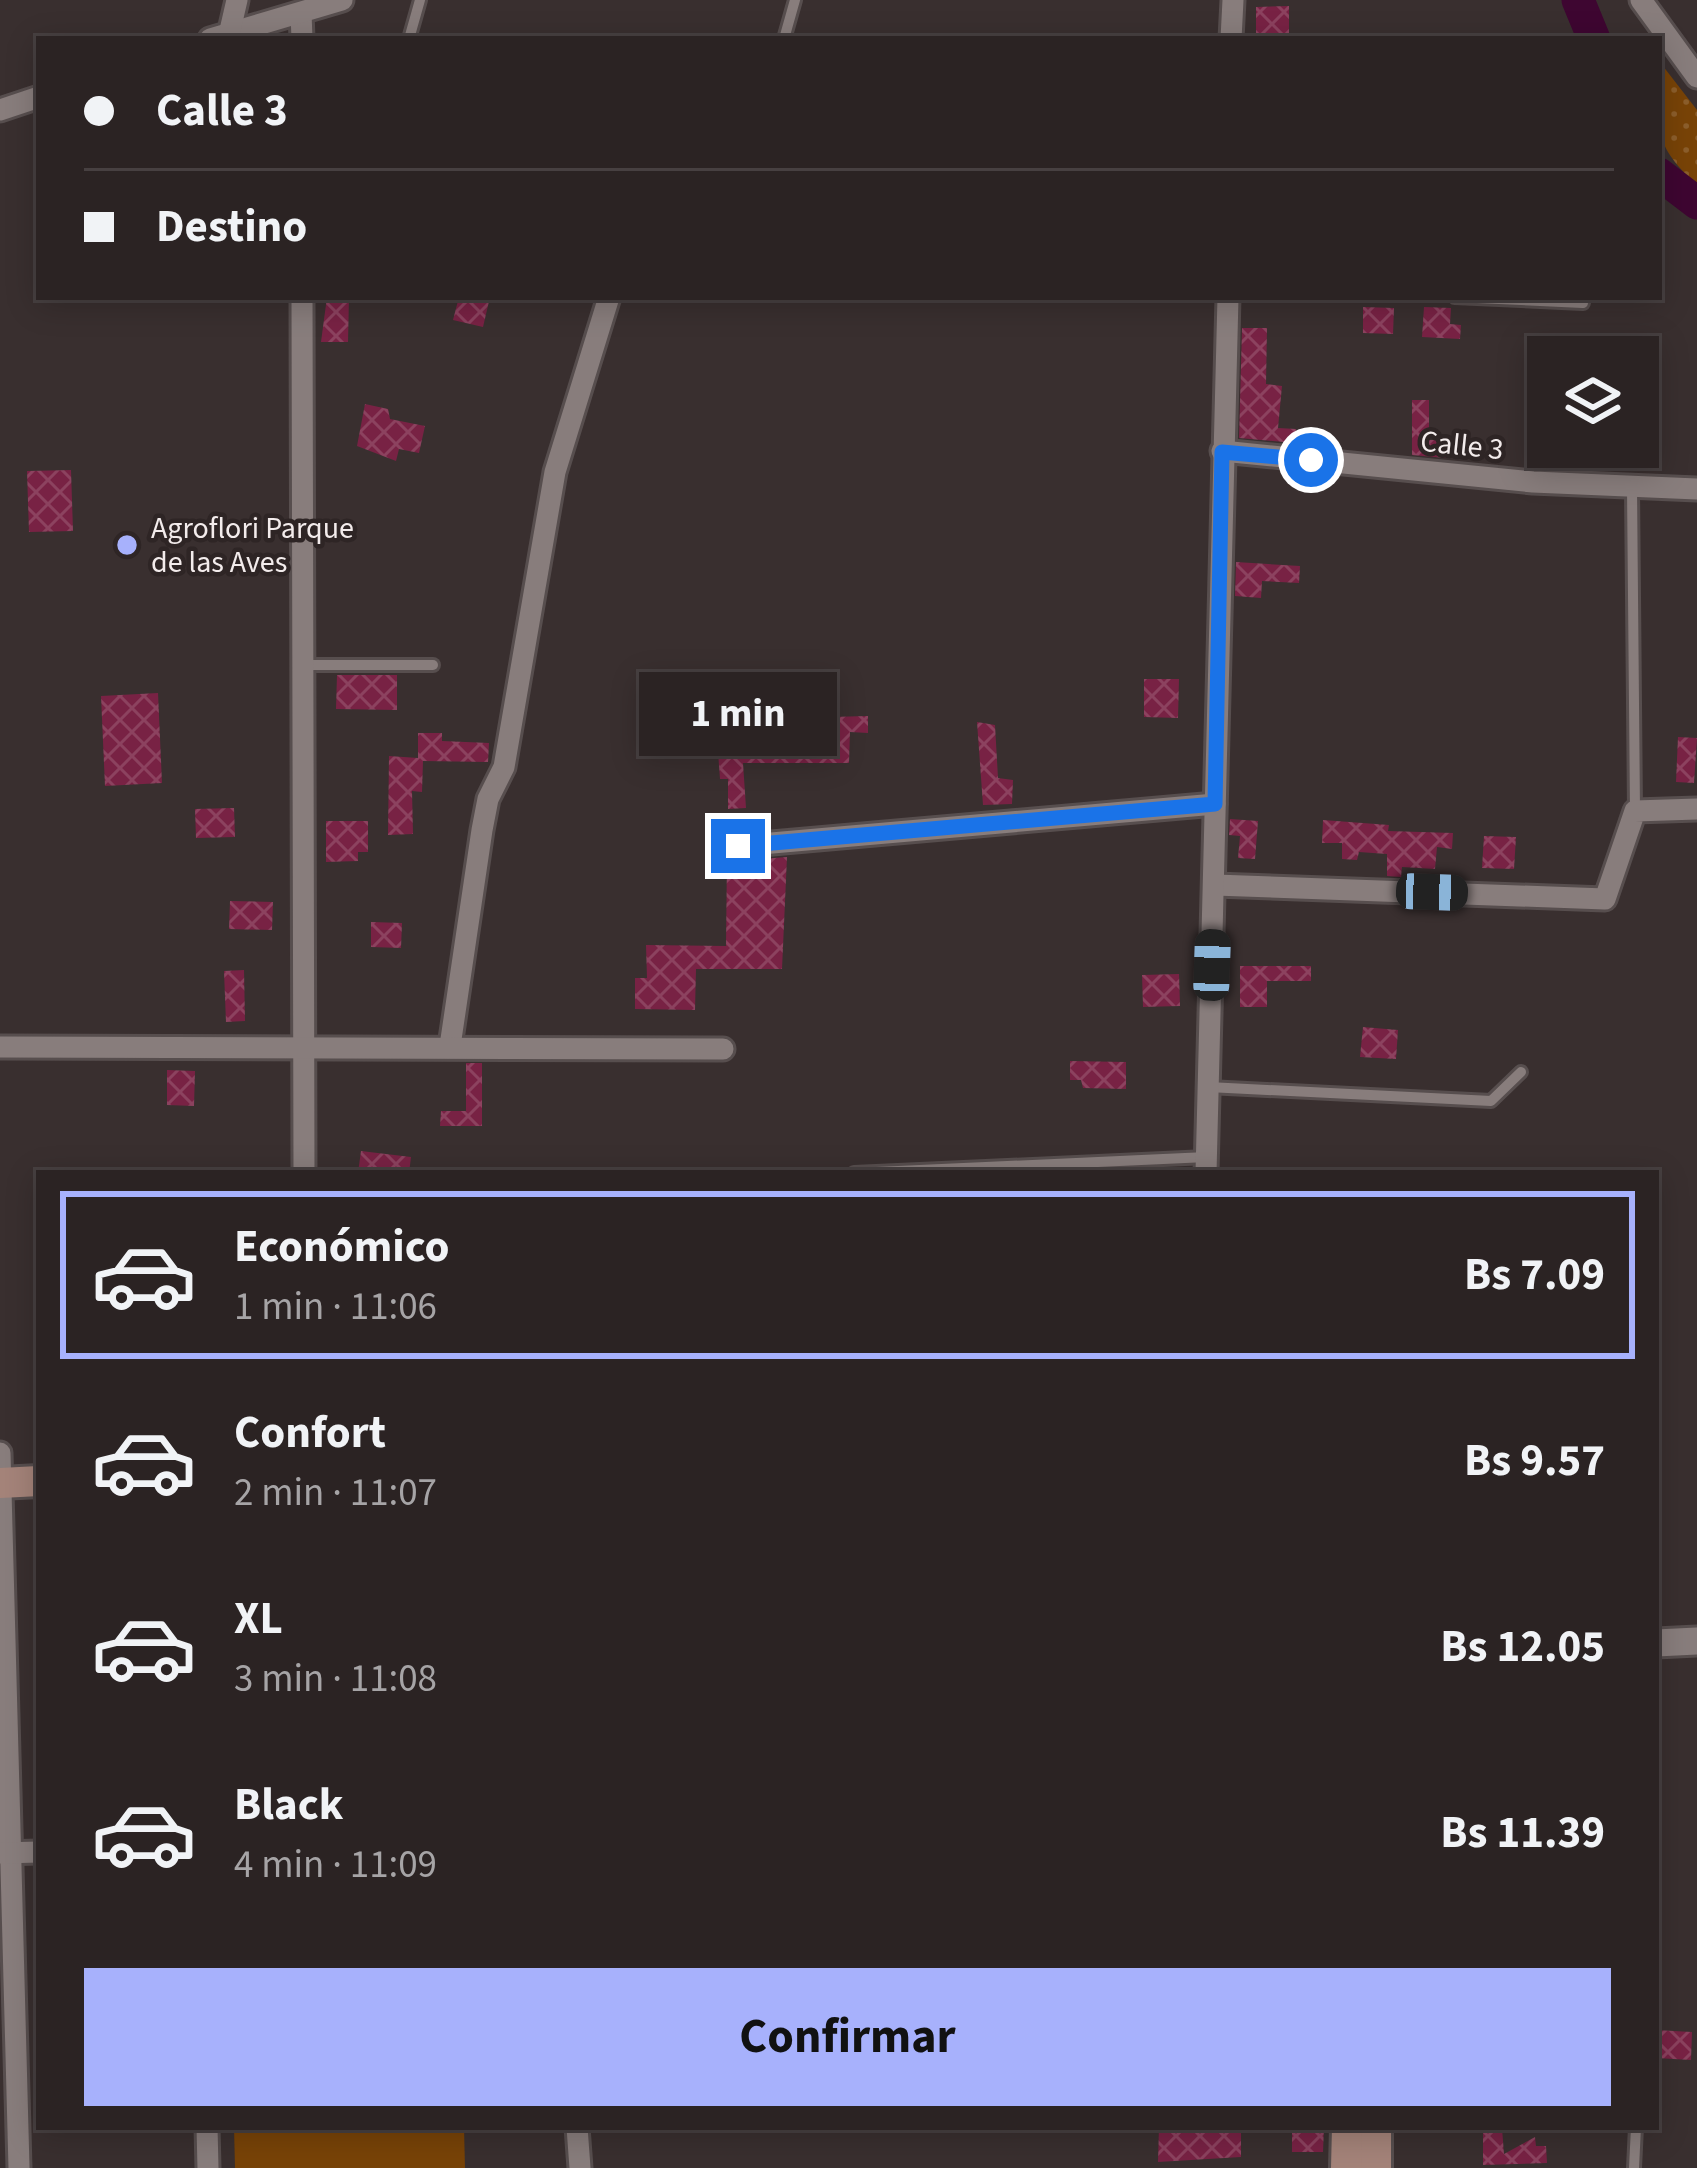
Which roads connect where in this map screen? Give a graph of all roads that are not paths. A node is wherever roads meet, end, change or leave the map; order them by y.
1 (237, 0) edge
2 (342, 0) edge
3 (420, 0) edge
4 (795, 0) edge
5 (1233, 0) edge
6 (1641, 0) edge
7 (302, 13) junction
8 (222, 36) edge
9 (225, 36) edge
10 (302, 36) edge
11 (410, 36) edge
12 (785, 36) edge
13 (1231, 36) edge
14 (1697, 77) edge
15 (36, 98) edge
16 (0, 110) edge
17 (302, 300) edge
18 (608, 300) edge
19 (1228, 300) edge
20 (1519, 300) edge
21 (1583, 303) dead end
22 (1222, 452) junction
23 (1632, 488) junction
24 (1697, 489) edge
25 (433, 664) dead end
26 (303, 665) junction
27 (1215, 804) junction
28 (1697, 808) edge
29 (1635, 811) junction
30 (738, 846) dead end
31 (1215, 884) junction
32 (303, 1044) junction
33 (450, 1046) junction
34 (0, 1047) edge
35 (723, 1049) dead end
36 (1521, 1072) dead end
37 (1208, 1087) junction
38 (1206, 1165) edge
39 (304, 1170) edge
40 (986, 1170) edge
41 (0, 1453) edge
42 (36, 1481) edge
43 (1, 1483) edge
44 (1697, 1641) edge
45 (1659, 1643) edge
46 (5, 1852) edge
47 (36, 1852) edge
48 (6, 1998) edge
49 (9, 2128) edge
50 (207, 2130) edge
51 (577, 2130) edge
52 (1347, 2130) edge
53 (1376, 2130) edge
54 (1636, 2130) edge
55 (19, 2168) edge
56 (208, 2168) edge
57 (580, 2168) edge
58 (1346, 2168) edge
59 (1376, 2168) edge
60 (1634, 2168) edge

1 - 8 street
2 - 7 street
3 - 11 lane
4 - 12 lane
5 - 13 street
6 - 14 street
7 - 9 street
7 - 10 street
15 - 16 street
17 - 26 street
18 - 33 street
19 - 22 street
20 - 21 lane
22 - 23 street, Calle 3
22 - 27 street
23 - 24 street, Calle 3
23 - 29 lane
25 - 26 lane
26 - 32 street
27 - 30 street
27 - 31 street
28 - 29 street
29 - 31 street
31 - 37 street
32 - 33 street
32 - 34 street
32 - 39 street
33 - 35 street
36 - 37 lane
37 - 38 street
38 - 40 lane
41 - 43 street
42 - 43 main road
43 - 46 street
44 - 45 street
46 - 47 street
46 - 48 street
48 - 49 street
49 - 55 street
50 - 56 street
51 - 57 street
52 - 58 main road
53 - 59 main road
54 - 60 lane

